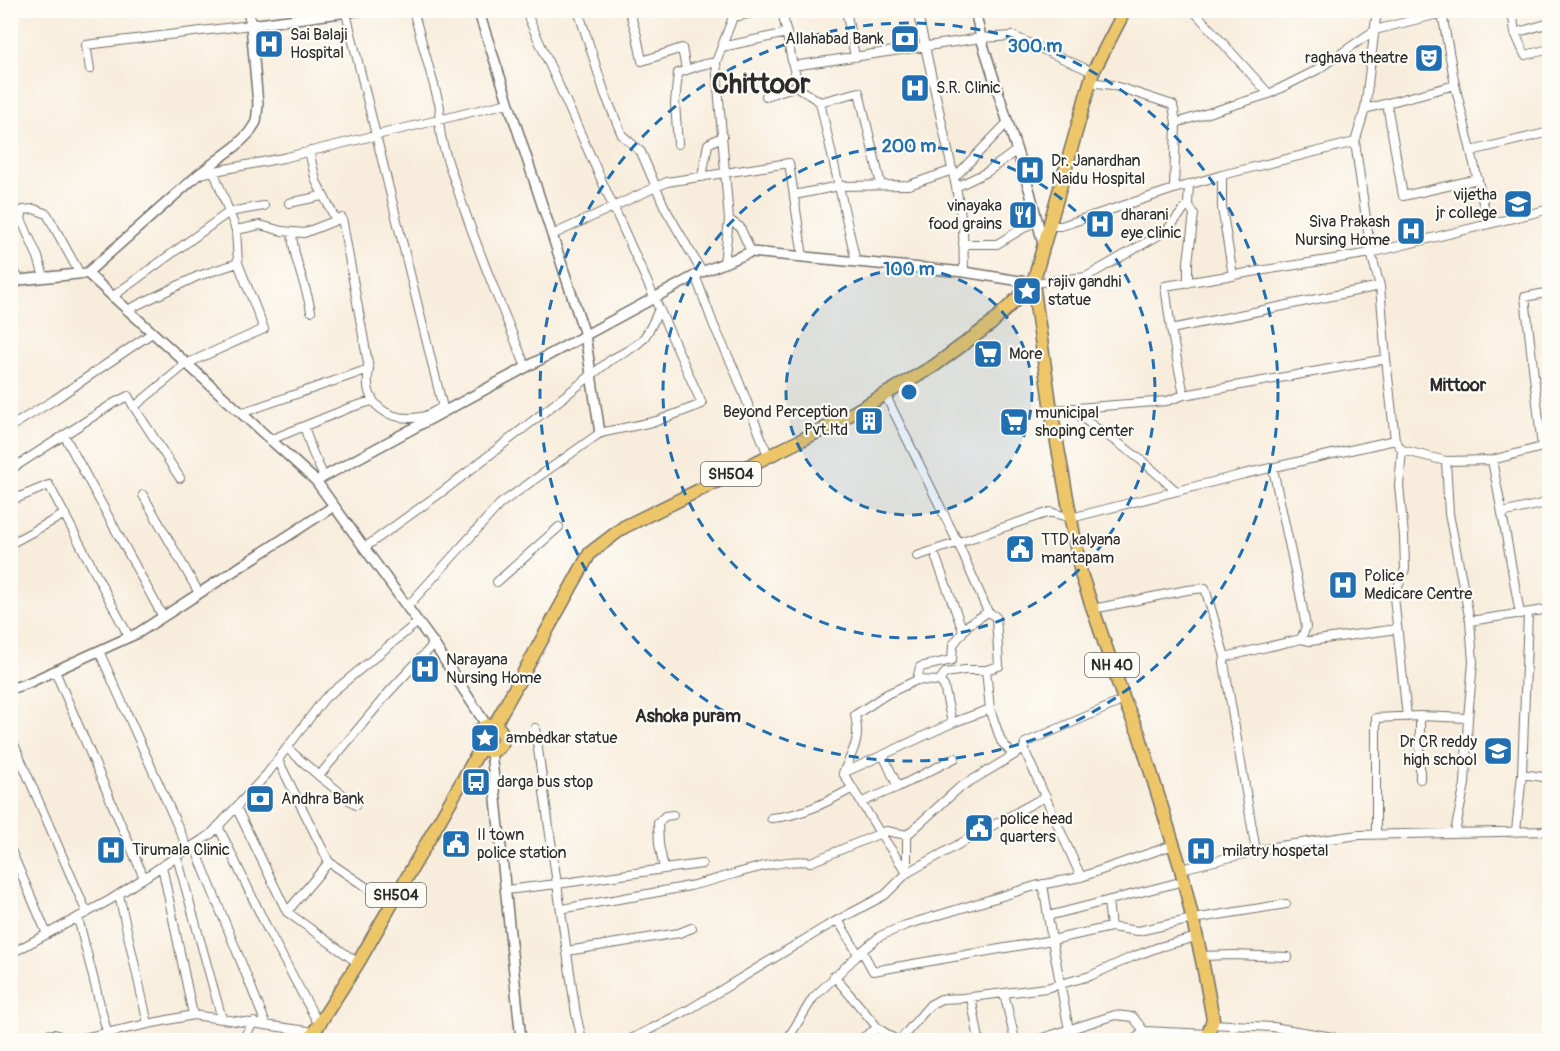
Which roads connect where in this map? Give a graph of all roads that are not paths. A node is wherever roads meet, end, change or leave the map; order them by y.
1 (248, 10) edge
2 (282, 10) edge
3 (363, 10) edge
4 (414, 10) edge
5 (478, 10) edge
6 (525, 10) edge
7 (578, 10) edge
8 (629, 10) edge
9 (767, 10) edge
10 (782, 10) edge
11 (846, 10) edge
12 (917, 10) edge
13 (975, 10) edge
14 (1125, 10) edge
15 (1193, 10) edge
16 (1377, 10) edge
17 (1512, 10) edge
18 (1442, 12) edge
19 (346, 13) junction
20 (733, 14) edge
21 (298, 15) edge
22 (284, 21) junction
23 (1550, 23) edge
24 (251, 25) junction
25 (1375, 30) junction
26 (786, 33) junction
27 (1515, 33) junction
28 (981, 38) junction
29 (924, 46) junction
30 (722, 47) junction
31 (1550, 49) edge
32 (855, 57) junction
33 (716, 62) junction
34 (793, 66) junction
35 (90, 69) dead end
36 (686, 70) junction
37 (1092, 77) junction
38 (799, 85) junction
39 (1455, 85) junction
40 (1269, 94) junction
41 (766, 96) dead end
42 (820, 102) junction
43 (508, 103) junction
44 (1387, 104) junction
45 (1365, 109) junction
46 (438, 120) junction
47 (1008, 122) junction
48 (1176, 123) junction
49 (1550, 132) edge
50 (376, 135) junction
51 (723, 136) junction
52 (1355, 142) junction
53 (678, 144) dead end
54 (1017, 150) junction
55 (309, 151) junction
56 (1471, 151) junction
57 (214, 172) junction
58 (200, 174) junction
59 (726, 174) junction
60 (1222, 175) junction
61 (702, 177) junction
62 (954, 178) junction
63 (1478, 179) junction
64 (1189, 184) junction
65 (882, 185) junction
66 (839, 186) junction
67 (656, 188) junction
68 (1174, 189) junction
69 (794, 195) junction
70 (322, 196) junction
71 (289, 202) dead end
72 (1188, 205) junction
73 (264, 206) dead end
74 (614, 206) junction
75 (1550, 209) edge
76 (229, 212) junction
77 (10, 218) edge
78 (21, 219) junction
79 (336, 220) junction
80 (729, 220) junction
81 (1043, 223) junction
82 (1488, 225) junction
83 (236, 231) junction
84 (292, 232) junction
85 (552, 235) junction
86 (963, 244) junction
87 (752, 252) junction
88 (1371, 253) junction
89 (802, 257) junction
90 (856, 262) junction
91 (238, 263) junction
92 (724, 263) junction
93 (10, 265) edge
94 (964, 272) junction
95 (83, 273) junction
96 (699, 273) junction
97 (1233, 276) junction
98 (45, 277) junction
99 (20, 280) junction
100 (1033, 283) junction
101 (1188, 283) junction
102 (1380, 286) junction
103 (10, 288) edge
104 (1550, 292) edge
105 (112, 297) junction
106 (654, 298) junction
107 (659, 309) junction
108 (128, 310) junction
109 (311, 310) dead end
110 (1171, 329) junction
111 (152, 333) junction
112 (585, 335) junction
113 (1386, 359) junction
114 (186, 364) junction
115 (526, 367) junction
116 (369, 369) junction
117 (591, 376) junction
118 (885, 394) junction
119 (1184, 395) junction
120 (372, 401) junction
121 (134, 407) junction
122 (1072, 408) junction
123 (444, 409) junction
124 (1051, 410) junction
125 (241, 413) junction
126 (304, 426) junction
127 (10, 427) edge
128 (600, 433) junction
129 (64, 435) junction
130 (270, 440) junction
131 (1395, 440) junction
132 (1546, 446) edge
133 (1402, 450) junction
134 (768, 455) junction
135 (1492, 459) junction
136 (1446, 461) junction
137 (1273, 469) junction
138 (10, 470) edge
139 (180, 478) dead end
140 (320, 479) junction
141 (1176, 491) junction
142 (143, 495) dead end
143 (10, 501) edge
144 (1550, 502) edge
145 (334, 506) junction
146 (1502, 513) junction
147 (65, 514) junction
148 (1071, 518) junction
149 (559, 527) dead end
150 (958, 543) junction
151 (10, 544) edge
152 (364, 548) junction
153 (917, 556) dead end
154 (936, 558) dead end
155 (497, 582) dead end
156 (199, 593) junction
157 (407, 607) junction
158 (1093, 609) junction
159 (1550, 609) edge
160 (988, 612) junction
161 (1524, 613) junction
162 (163, 617) junction
163 (418, 621) junction
164 (1470, 621) junction
165 (1397, 629) junction
166 (963, 631) junction
167 (129, 638) junction
168 (1301, 639) junction
169 (434, 644) junction
170 (99, 651) junction
171 (1225, 657) junction
172 (986, 670) junction
173 (55, 671) junction
174 (917, 680) junction
175 (939, 681) junction
176 (10, 689) edge
177 (1124, 700) junction
178 (990, 709) junction
179 (1420, 716) junction
180 (1407, 717) junction
181 (1468, 718) junction
182 (952, 723) junction
183 (490, 726) junction
184 (535, 728) dead end
185 (10, 735) edge
186 (287, 748) junction
187 (1024, 749) junction
188 (486, 750) junction
189 (883, 755) junction
190 (1013, 756) junction
191 (955, 758) dead end
192 (278, 759) junction
193 (843, 773) junction
194 (1522, 774) junction
195 (319, 776) junction
196 (1550, 778) edge
197 (1420, 779) dead end
198 (898, 787) junction
199 (853, 788) junction
200 (1046, 796) junction
201 (862, 802) junction
202 (356, 805) dead end
203 (236, 807) junction
204 (673, 815) dead end
205 (771, 818) dead end
206 (219, 826) junction
207 (1516, 831) junction
208 (1550, 831) edge
209 (1455, 832) junction
210 (880, 833) junction
211 (907, 835) junction
212 (1376, 835) junction
213 (1173, 845) junction
214 (191, 847) junction
215 (10, 848) edge
216 (1256, 851) junction
217 (177, 856) junction
218 (329, 862) junction
219 (702, 864) dead end
220 (162, 866) junction
221 (664, 869) junction
222 (1181, 869) junction
223 (908, 873) junction
224 (1081, 877) junction
225 (144, 878) junction
226 (1184, 881) junction
227 (557, 884) junction
228 (1043, 884) junction
229 (506, 890) junction
230 (119, 894) junction
231 (1108, 901) junction
232 (391, 904) junction
233 (1286, 904) dead end
234 (561, 909) junction
235 (287, 912) junction
236 (87, 913) junction
237 (1048, 916) junction
238 (78, 918) junction
239 (1193, 919) junction
240 (838, 920) junction
241 (692, 927) dead end
242 (1111, 927) junction
243 (47, 934) junction
244 (1197, 937) junction
245 (1052, 940) junction
246 (567, 951) junction
247 (860, 952) junction
248 (10, 954) edge
249 (1201, 956) junction
250 (1288, 957) dead end
251 (358, 963) junction
252 (834, 976) junction
253 (1060, 984) junction
254 (1004, 993) junction
255 (971, 997) junction
256 (194, 1015) junction
257 (222, 1019) junction
258 (254, 1022) junction
259 (148, 1024) junction
260 (266, 1024) junction
261 (878, 1028) junction
262 (1069, 1030) junction
263 (1144, 1030) junction
264 (314, 1032) edge
265 (1208, 1033) edge
266 (108, 1037) edge
267 (1333, 1037) dead end
268 (10, 1038) edge
269 (640, 1038) edge
270 (72, 1041) edge
271 (242, 1041) edge
272 (521, 1041) edge
273 (582, 1041) edge
274 (629, 1041) edge
275 (787, 1041) edge
276 (859, 1041) edge
277 (898, 1041) edge
278 (979, 1041) edge
279 (1015, 1041) edge
280 (1036, 1041) edge
281 (1134, 1041) edge

1 - 24 street
2 - 22 street
3 - 19 street
4 - 46 street
5 - 43 street
6 - 74 street
7 - 67 street
8 - 36 street
9 - 20 street
10 - 26 street
11 - 32 street
12 - 29 street
13 - 28 street
14 - 37 main road
15 - 40 street
16 - 25 street
17 - 27 street
18 - 25 street
18 - 39 street
19 - 21 street
19 - 50 street
20 - 30 street
21 - 22 street
22 - 24 street
23 - 27 street
24 - 35 street
24 - 58 street
25 - 40 street
25 - 45 street
26 - 30 street
26 - 34 street
27 - 31 street
28 - 29 street
28 - 37 street
28 - 47 street
29 - 32 street
29 - 62 street
30 - 33 street
32 - 34 street
33 - 36 street
33 - 51 street
34 - 38 street
36 - 53 street
37 - 48 street
37 - 81 main road
38 - 41 street
38 - 42 street
39 - 44 street
39 - 56 street
40 - 48 street
42 - 65 street
42 - 66 street
43 - 46 street
43 - 85 street
44 - 45 street
44 - 63 street
45 - 52 street
46 - 50 street
46 - 115 street
47 - 54 street
47 - 62 street
48 - 68 street
49 - 56 street
50 - 55 street
50 - 123 street
51 - 59 street
51 - 61 street
52 - 60 street
52 - 88 street
54 - 62 street
54 - 81 street
55 - 57 street
55 - 70 street
56 - 63 street
57 - 58 street
57 - 76 street
58 - 95 street
59 - 61 street
59 - 69 street
59 - 80 street
60 - 64 street
60 - 97 street
61 - 67 street
62 - 65 street
62 - 86 street
63 - 82 street
64 - 68 street
64 - 72 street
65 - 66 street
66 - 69 street
66 - 90 street
67 - 74 street
67 - 96 street
68 - 81 street
69 - 89 street
70 - 71 street
70 - 79 street
72 - 100 street
72 - 101 street
73 - 76 street
74 - 85 street
74 - 106 street
75 - 82 street
76 - 83 street
76 - 105 street
77 - 78 street
78 - 95 street
78 - 98 street
79 - 84 street
79 - 116 street
80 - 87 street
80 - 92 street
81 - 86 street
81 - 100 main road
82 - 88 street
83 - 84 street
83 - 91 street
84 - 109 street
85 - 112 street
86 - 94 street
87 - 89 street
87 - 92 street
88 - 97 street
88 - 102 street
89 - 90 street
90 - 94 street
91 - 108 street
91 - 114 street
92 - 96 street
93 - 99 street
94 - 100 street
95 - 98 street
95 - 105 street
96 - 106 street
96 - 134 street
97 - 101 street
98 - 99 street
99 - 103 street
100 - 118 main road, SH504
100 - 124 main road, NH 40
101 - 110 street
102 - 110 street
102 - 113 street
104 - 132 street
105 - 108 street
106 - 107 street
106 - 112 street
107 - 117 street
107 - 128 street
108 - 111 street
110 - 119 street
111 - 114 street
111 - 127 street
112 - 115 street
112 - 117 street
113 - 119 street
113 - 131 street
114 - 121 street
114 - 125 street
115 - 123 street
116 - 120 street
116 - 125 street
117 - 128 street
117 - 152 street
118 - 134 main road, SH504
118 - 150 street
119 - 122 street
120 - 123 street
120 - 126 street
121 - 129 street
121 - 139 street
122 - 124 street
122 - 141 street
123 - 140 street
124 - 148 main road, NH 40
125 - 130 street
126 - 130 street
126 - 140 street
128 - 157 street
129 - 138 street
129 - 162 street
130 - 140 street
131 - 133 street
131 - 137 street
132 - 135 street
133 - 136 street
133 - 165 street
134 - 183 main road, SH504
135 - 136 street
135 - 146 street
136 - 164 street
137 - 141 street
137 - 168 street
140 - 145 street
141 - 148 street
142 - 156 street
143 - 147 street
144 - 146 street
145 - 152 street
145 - 156 street
146 - 161 street
147 - 151 street
147 - 167 street
148 - 150 street
148 - 158 main road, NH 40
149 - 155 street
150 - 153 street
150 - 160 street
152 - 157 street
154 - 166 street
156 - 162 street
157 - 163 street
158 - 171 street
158 - 177 main road, NH 40
159 - 161 street
160 - 166 street
160 - 172 street
161 - 164 street
161 - 194 street
162 - 167 street
163 - 169 street
163 - 186 street
164 - 181 street
165 - 168 street
165 - 180 street
166 - 174 street
167 - 170 street
168 - 171 street
169 - 183 street
169 - 195 street
170 - 173 street
170 - 214 street
171 - 216 street
172 - 175 street
172 - 178 street
173 - 176 street
173 - 225 street
174 - 175 street
174 - 193 street
175 - 182 street
177 - 187 street
177 - 213 main road, NH 40
178 - 182 street
178 - 190 street
179 - 180 street
179 - 181 street
179 - 197 street
180 - 212 street
181 - 209 street
182 - 189 street
183 - 188 main road, SH504
183 - 188 main road, SH504
184 - 227 street
185 - 236 street
186 - 192 street
186 - 195 street
187 - 190 street
187 - 200 street
188 - 229 street
188 - 232 main road, SH504
189 - 193 street
189 - 198 street
190 - 211 street
191 - 198 street
192 - 203 street
192 - 218 street
193 - 199 street
194 - 196 street
194 - 207 street
195 - 202 street
198 - 201 street
199 - 201 street
199 - 205 street
200 - 223 street
200 - 224 street
201 - 210 street
203 - 206 street
203 - 235 street
204 - 221 street
206 - 214 street
206 - 264 street
207 - 208 street
207 - 209 street
209 - 212 street
210 - 211 street
210 - 223 street
210 - 234 street
211 - 223 street
212 - 216 street
213 - 222 main road, NH 40
213 - 224 street
214 - 217 street
214 - 260 street
215 - 243 street
216 - 222 street
217 - 220 street
217 - 257 street
218 - 232 street
218 - 235 street
219 - 221 street
220 - 225 street
220 - 256 street
221 - 227 street
222 - 226 main road, NH 40
223 - 240 street
224 - 228 street
225 - 230 street
226 - 231 street
226 - 239 main road, NH 40
227 - 229 street
227 - 234 street
228 - 237 street
228 - 247 street
229 - 272 street
230 - 236 street
230 - 259 street
231 - 237 street
231 - 242 street
232 - 251 main road, SH504
233 - 239 street
234 - 246 street
235 - 251 street
236 - 238 street
237 - 245 street
238 - 243 street
238 - 266 street
239 - 242 street
239 - 244 main road, NH 40
240 - 247 street
240 - 269 street
241 - 246 street
242 - 245 street
243 - 248 street
244 - 249 main road, NH 40
244 - 253 street
245 - 247 street
245 - 253 street
246 - 273 street
247 - 252 street
249 - 250 street
249 - 265 main road, NH 40
251 - 264 main road, SH504
252 - 261 street
252 - 275 street
253 - 254 street
253 - 262 street
254 - 255 street
254 - 279 street
255 - 277 street
255 - 278 street
256 - 257 street
256 - 259 street
257 - 258 street
258 - 260 street
258 - 271 street
259 - 266 street
260 - 264 street
261 - 276 street
261 - 277 street
262 - 263 street
262 - 280 street
263 - 265 street
263 - 281 street
265 - 267 street
266 - 270 street
268 - 270 street
269 - 274 street

